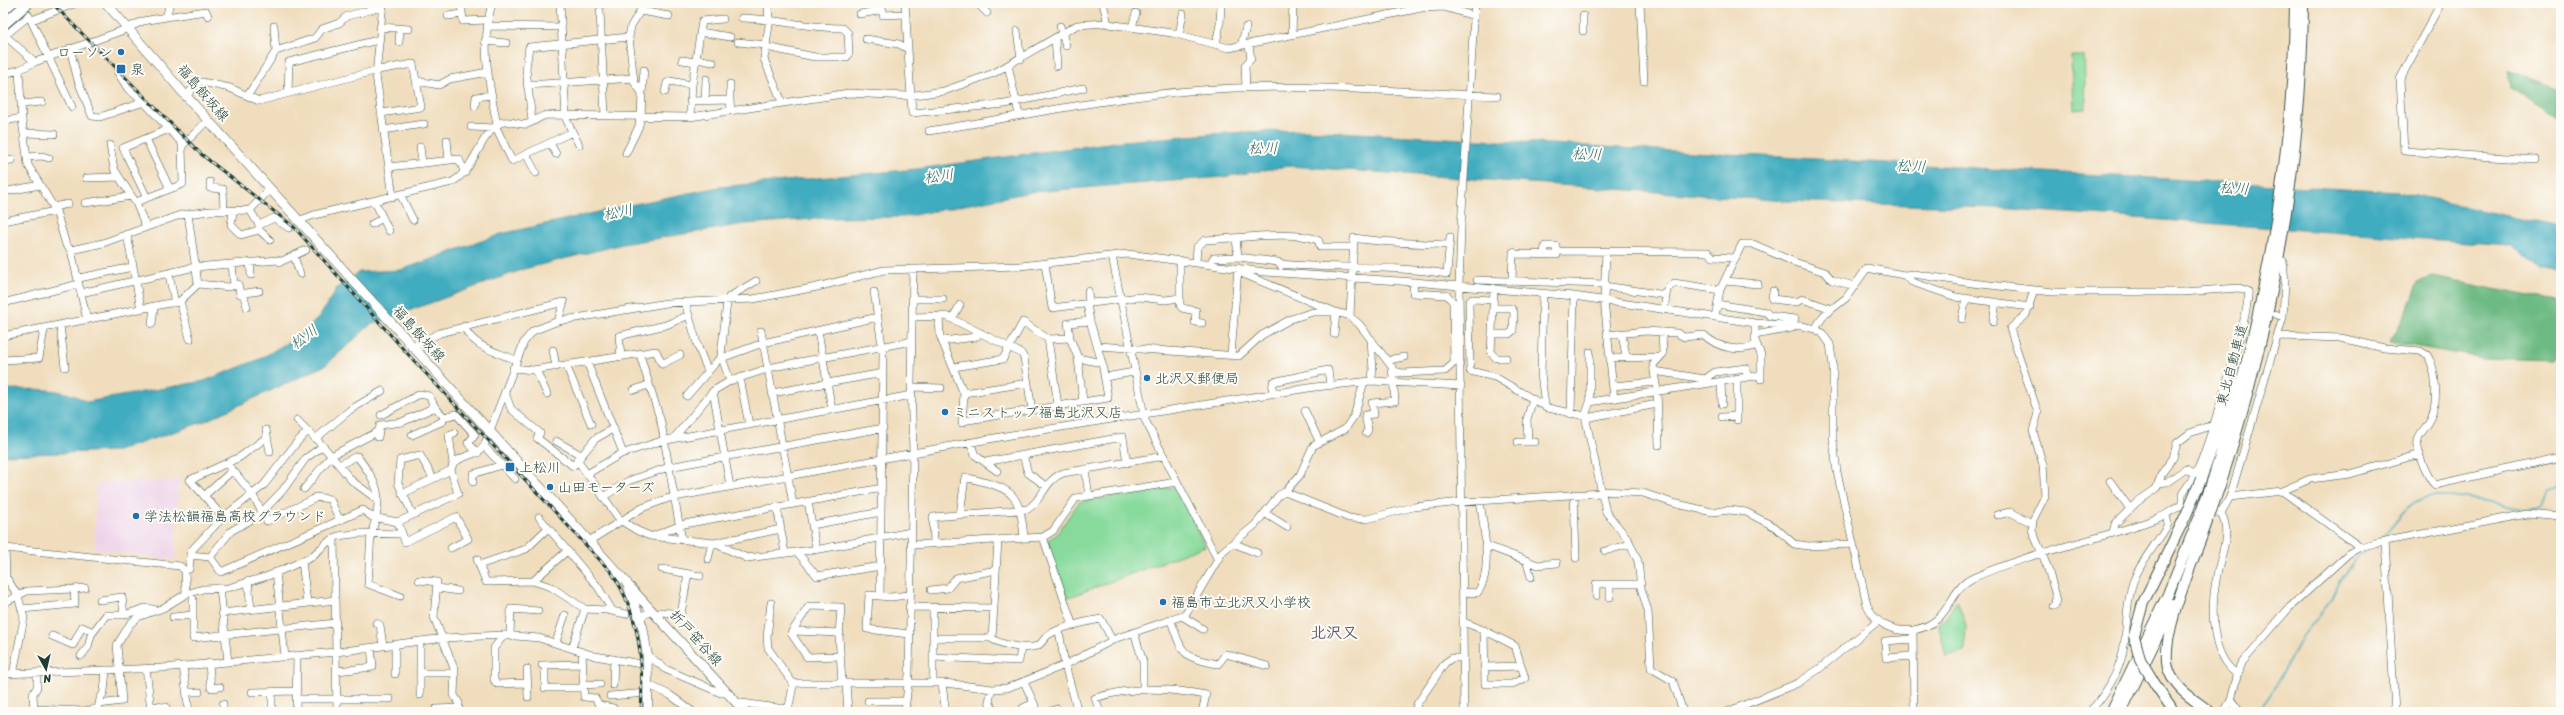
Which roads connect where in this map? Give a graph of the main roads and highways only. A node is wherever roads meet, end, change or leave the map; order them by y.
1 (16, 3) edge
2 (106, 3) edge
3 (2295, 3) edge
4 (2304, 3) edge
5 (29, 13) edge
6 (3, 14) edge
7 (4, 33) edge
8 (2295, 93) junction
9 (2270, 284) junction
10 (2257, 322) junction
11 (2216, 484) junction
12 (2205, 518) junction
13 (626, 583) junction
14 (2171, 707) dead end
15 (648, 712) edge
16 (745, 712) edge
17 (2110, 712) edge
18 (2120, 712) edge
19 (2209, 712) edge

1 - 6 highway
2 - 13 main road, 福島飯坂線
3 - 8 highway, 東北自動車道
4 - 8 highway, 東北自動車道
5 - 7 highway, bridge
8 - 9 highway, 東北自動車道
9 - 10 highway, 東北自動車道
9 - 11 highway, 東北自動車道
10 - 11 highway, 東北自動車道
10 - 14 highway, bridge
11 - 12 highway, 東北自動車道, bridge
12 - 17 highway, 東北自動車道
12 - 18 highway, 東北自動車道
12 - 19 highway
13 - 15 main road, 福島飯坂線
13 - 16 main road, 折戸笹谷線

